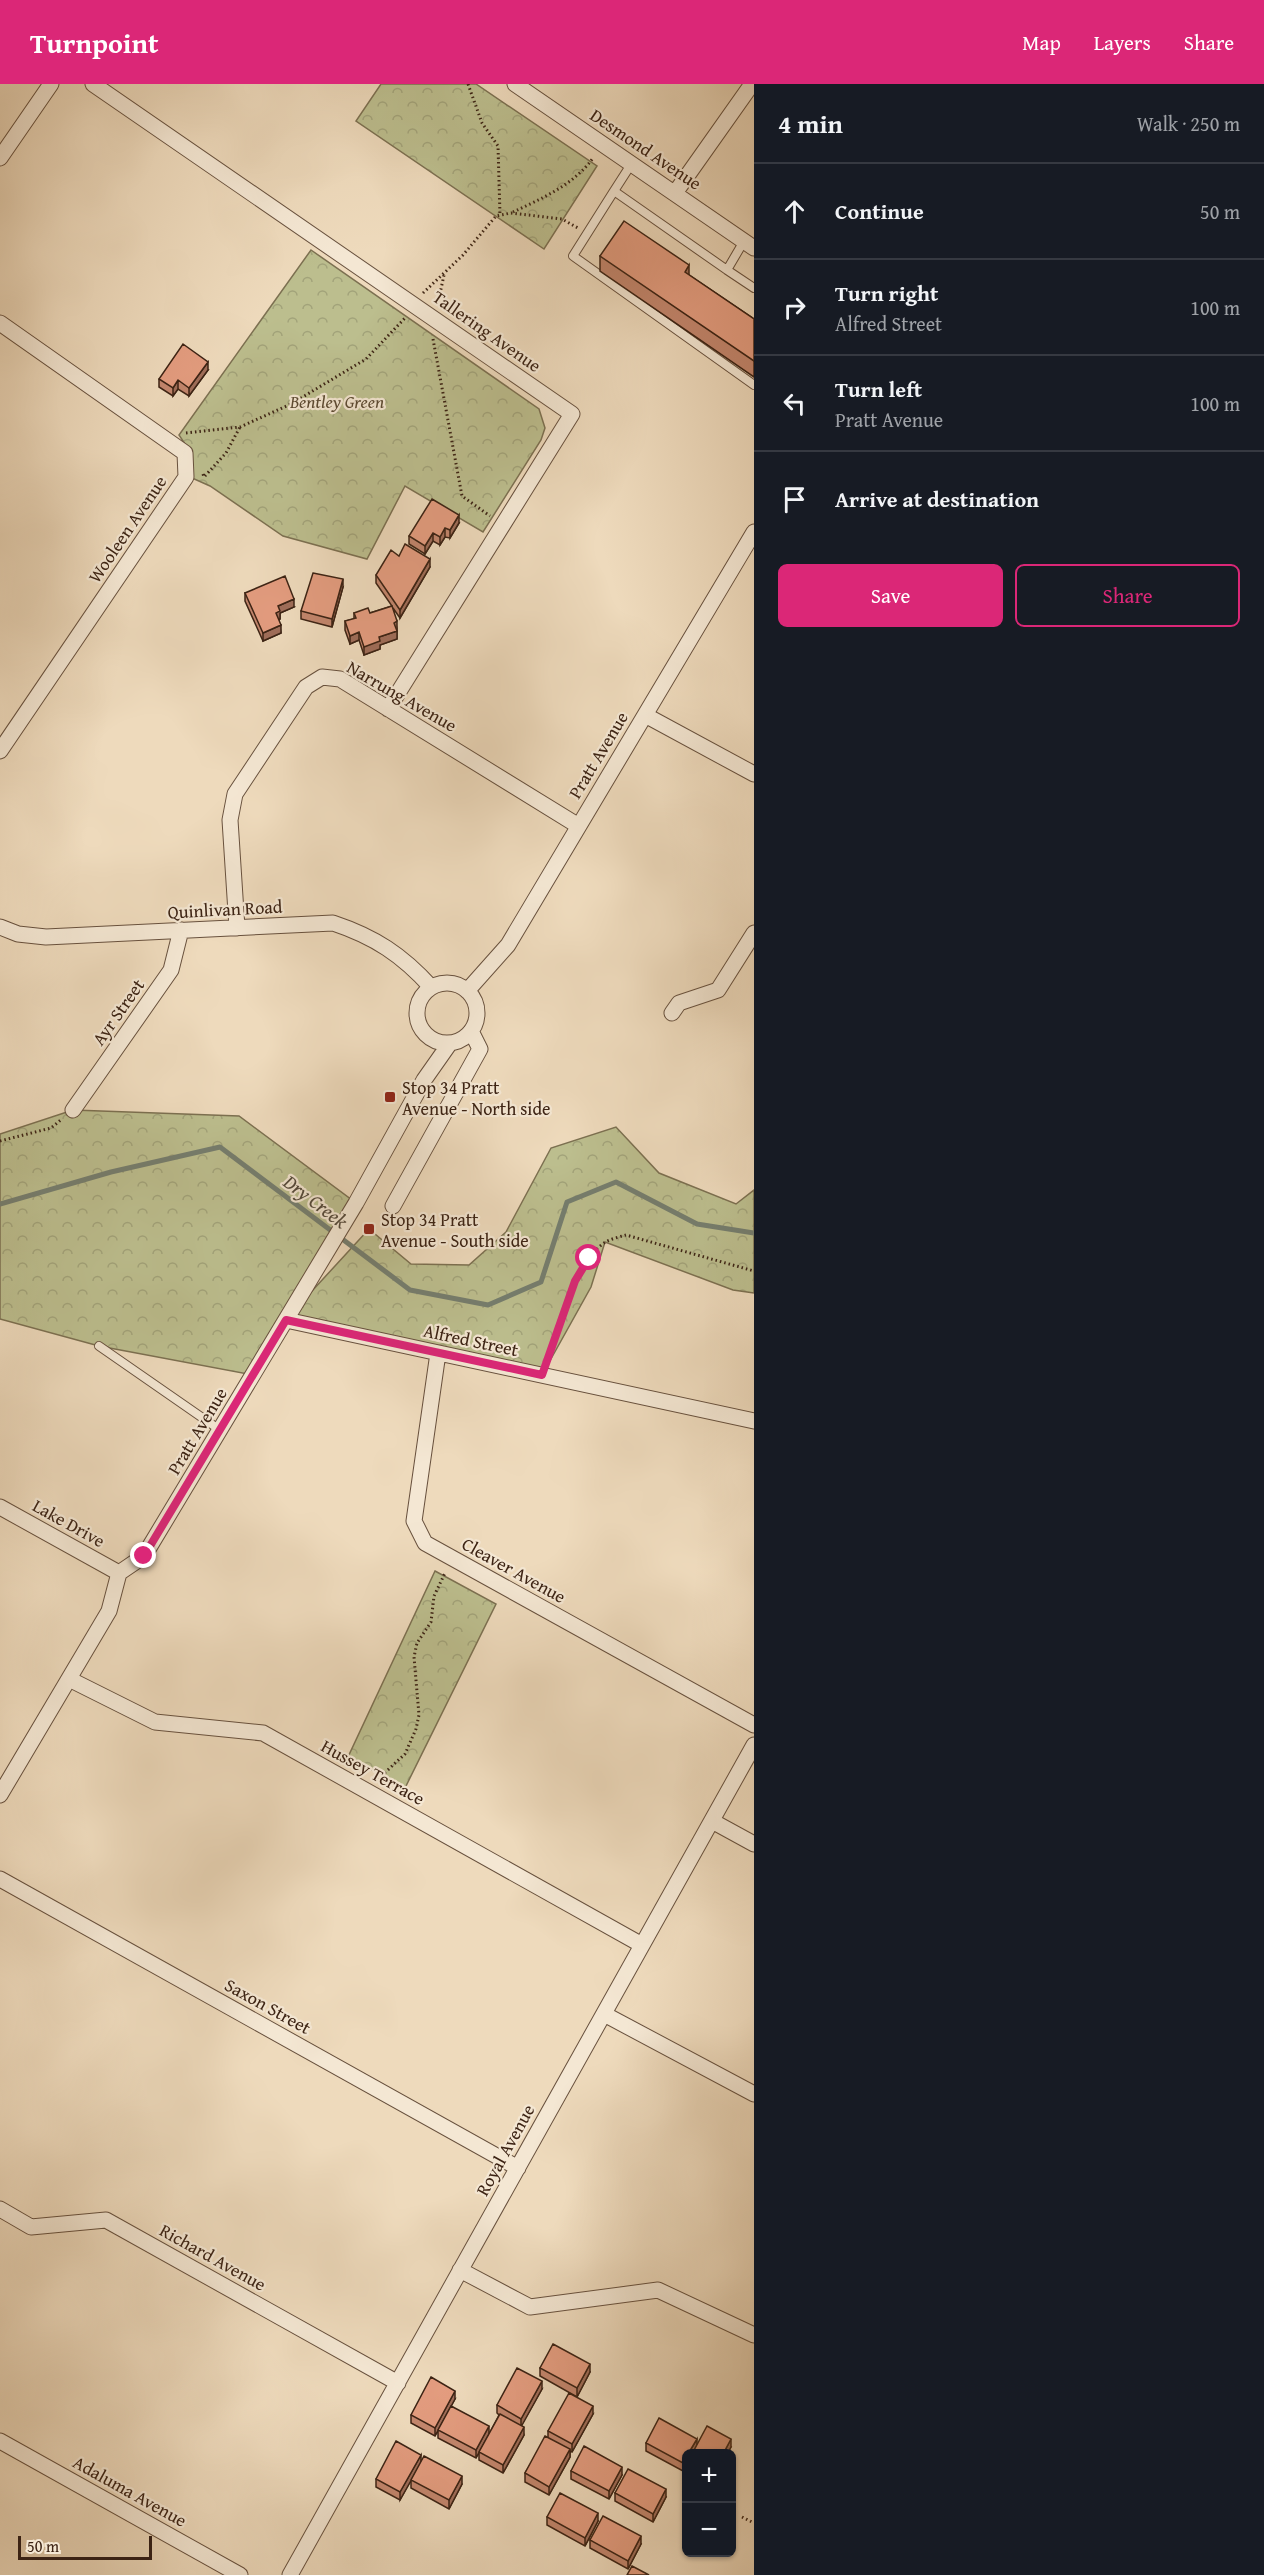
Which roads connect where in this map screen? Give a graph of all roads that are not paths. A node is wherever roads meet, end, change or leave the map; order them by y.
1 (51, 84) edge
2 (93, 84) edge
3 (515, 84) edge
4 (752, 84) edge
5 (0, 158) edge
6 (632, 164) junction
7 (614, 191) junction
8 (675, 193) junction
9 (749, 244) edge
10 (727, 270) junction
11 (754, 288) edge
12 (0, 323) edge
13 (754, 385) edge
14 (754, 532) edge
15 (388, 709) junction
16 (645, 715) junction
17 (0, 751) edge
18 (754, 774) edge
19 (578, 825) junction
20 (0, 927) edge
21 (237, 928) junction
22 (181, 930) junction
23 (754, 933) edge
24 (432, 987) junction
25 (467, 991) junction
26 (672, 1013) dead end
27 (471, 1031) junction
28 (432, 1038) junction
29 (450, 1043) junction
30 (424, 1080) junction
31 (73, 1110) road end
32 (393, 1206) dead end
33 (286, 1320) junction
34 (99, 1346) dead end
35 (438, 1353) junction
36 (754, 1421) edge
37 (220, 1430) junction
38 (0, 1507) edge
39 (119, 1573) junction
40 (69, 1679) junction
41 (754, 1725) edge
42 (754, 1745) edge
43 (0, 1795) edge
44 (712, 1821) junction
45 (754, 1844) edge
46 (0, 1879) edge
47 (642, 1945) junction
48 (604, 2014) junction
49 (754, 2094) edge
50 (518, 2168) junction
51 (0, 2209) edge
52 (460, 2270) junction
53 (754, 2335) edge
54 (398, 2383) junction
55 (0, 2441) edge
56 (240, 2575) edge
57 (290, 2575) edge

1 - 5 street
2 - 15 street, Tallering Avenue
3 - 6 street, Desmond Avenue
4 - 8 street
6 - 7 lane
6 - 8 street, Desmond Avenue
7 - 10 lane
7 - 13 lane
8 - 9 street, Desmond Avenue
9 - 10 lane
10 - 11 lane
12 - 17 street, Wooleen Avenue
14 - 16 street, Pratt Avenue
15 - 19 street, Narrung Avenue
15 - 21 street, Narrung Avenue
16 - 18 street
16 - 19 street, Pratt Avenue
19 - 25 street, Pratt Avenue
20 - 22 street, Quinlivan Road
21 - 22 street, Quinlivan Road
21 - 24 street, Quinlivan Road
22 - 31 street, Ayr Street
23 - 26 street
24 - 25 street
24 - 28 street
25 - 27 street
27 - 29 street
27 - 32 street
28 - 29 street
28 - 30 street, Pratt Avenue
29 - 30 street, Pratt Avenue
30 - 33 street, Pratt Avenue
33 - 35 street, Alfred Street
33 - 37 street, Pratt Avenue
34 - 37 lane
35 - 36 street, Alfred Street
35 - 41 street, Cleaver Avenue
37 - 39 street, Pratt Avenue
38 - 39 street, Lake Drive
39 - 40 street
40 - 43 street
40 - 47 street, Hussey Terrace
42 - 44 street, Royal Avenue
44 - 45 street
44 - 47 street, Royal Avenue
46 - 50 street, Saxon Street
47 - 48 street, Royal Avenue
48 - 49 street
48 - 50 street, Royal Avenue
50 - 52 street, Royal Avenue
51 - 54 street, Richard Avenue
52 - 53 street
52 - 54 street, Royal Avenue
54 - 57 street, Royal Avenue
55 - 56 street, Adaluma Avenue

